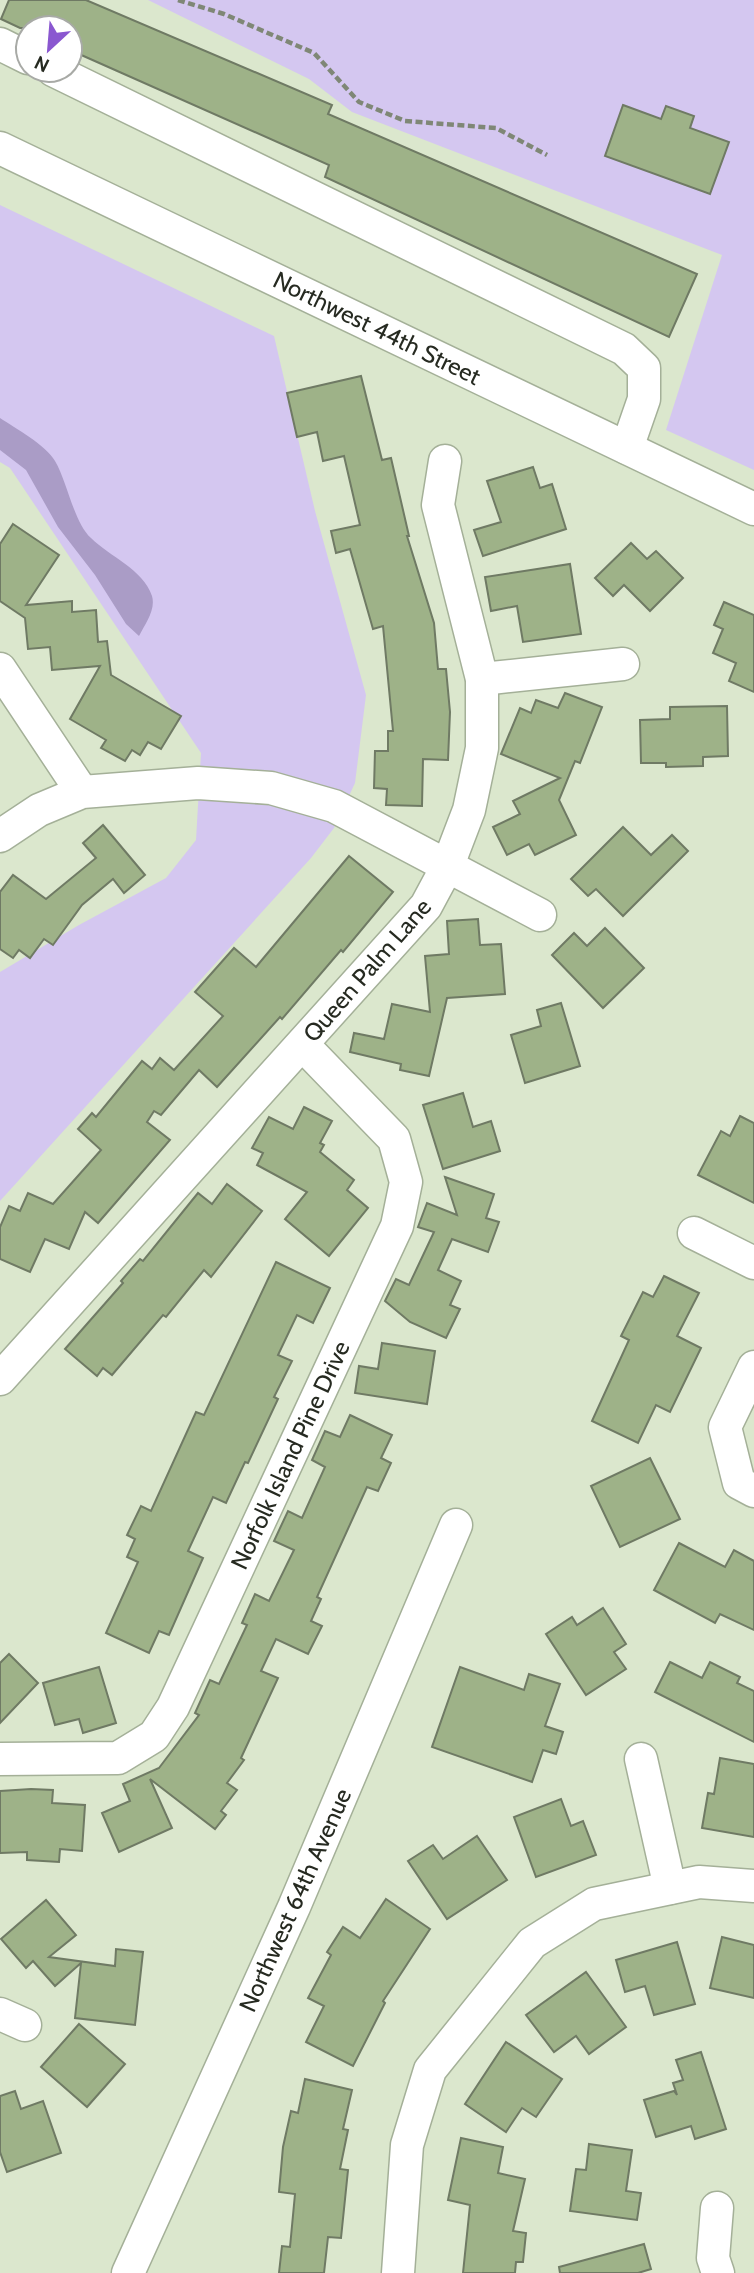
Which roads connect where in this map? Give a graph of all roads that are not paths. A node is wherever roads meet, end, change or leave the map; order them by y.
1 (82, 84) edge
2 (0, 148) edge
3 (627, 448) junction
4 (445, 461) dead end
5 (754, 509) edge
6 (623, 664) dead end
7 (0, 669) edge
8 (482, 679) junction
9 (82, 792) junction
10 (0, 836) edge
11 (448, 865) junction
12 (540, 915) dead end
13 (303, 1045) junction
14 (694, 1233) dead end
15 (754, 1263) edge
16 (754, 1367) edge
17 (0, 1379) edge
18 (746, 1487) edge
19 (456, 1525) dead end
20 (0, 1759) edge
21 (641, 1759) dead end
22 (754, 1886) edge
23 (670, 1888) junction
24 (717, 2208) dead end
25 (128, 2273) edge
26 (398, 2273) edge
27 (718, 2273) edge

1 - 3 street
2 - 3 street, Northwest 44th Street
3 - 5 street, Northwest 44th Street
4 - 8 street, Queen Palm Lane
6 - 8 street
7 - 9 street
8 - 11 street, Queen Palm Lane
9 - 10 street
9 - 11 street
11 - 12 street
11 - 13 street, Queen Palm Lane
13 - 17 street, Queen Palm Lane
13 - 20 street, Norfolk Island Pine Drive
14 - 15 street
16 - 18 street
19 - 25 street, Northwest 64th Avenue
21 - 23 street
22 - 23 street
23 - 26 street
24 - 27 street

